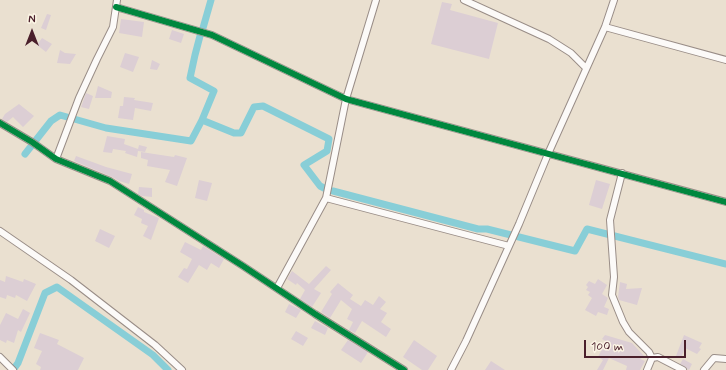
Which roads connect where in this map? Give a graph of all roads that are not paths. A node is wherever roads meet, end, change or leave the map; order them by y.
1 (376, 0) edge
2 (464, 0) edge
3 (614, 0) edge
4 (117, 3) edge
5 (605, 27) junction
6 (726, 60) edge
7 (586, 68) junction
8 (346, 99) junction
9 (0, 123) edge
10 (548, 154) junction
11 (56, 160) junction
12 (622, 173) junction
13 (326, 198) junction
14 (726, 202) edge
15 (0, 231) edge
16 (510, 243) junction
17 (277, 288) junction
18 (0, 357) edge
19 (652, 358) junction
20 (726, 359) edge
21 (13, 370) edge
22 (182, 370) edge
23 (404, 370) edge
24 (451, 370) edge
25 (647, 370) edge
26 (683, 370) edge
27 (704, 370) edge

1 - 8 street
2 - 7 street
3 - 5 street
4 - 8 street
4 - 11 street
5 - 6 street
5 - 7 street
7 - 10 street
8 - 10 street
8 - 13 street
9 - 11 street
10 - 12 street
10 - 16 street
11 - 17 street
12 - 14 street
12 - 19 street
13 - 16 street
13 - 17 street
15 - 22 street
16 - 24 street
17 - 23 street
18 - 21 street
19 - 25 street
19 - 26 street
20 - 27 street

